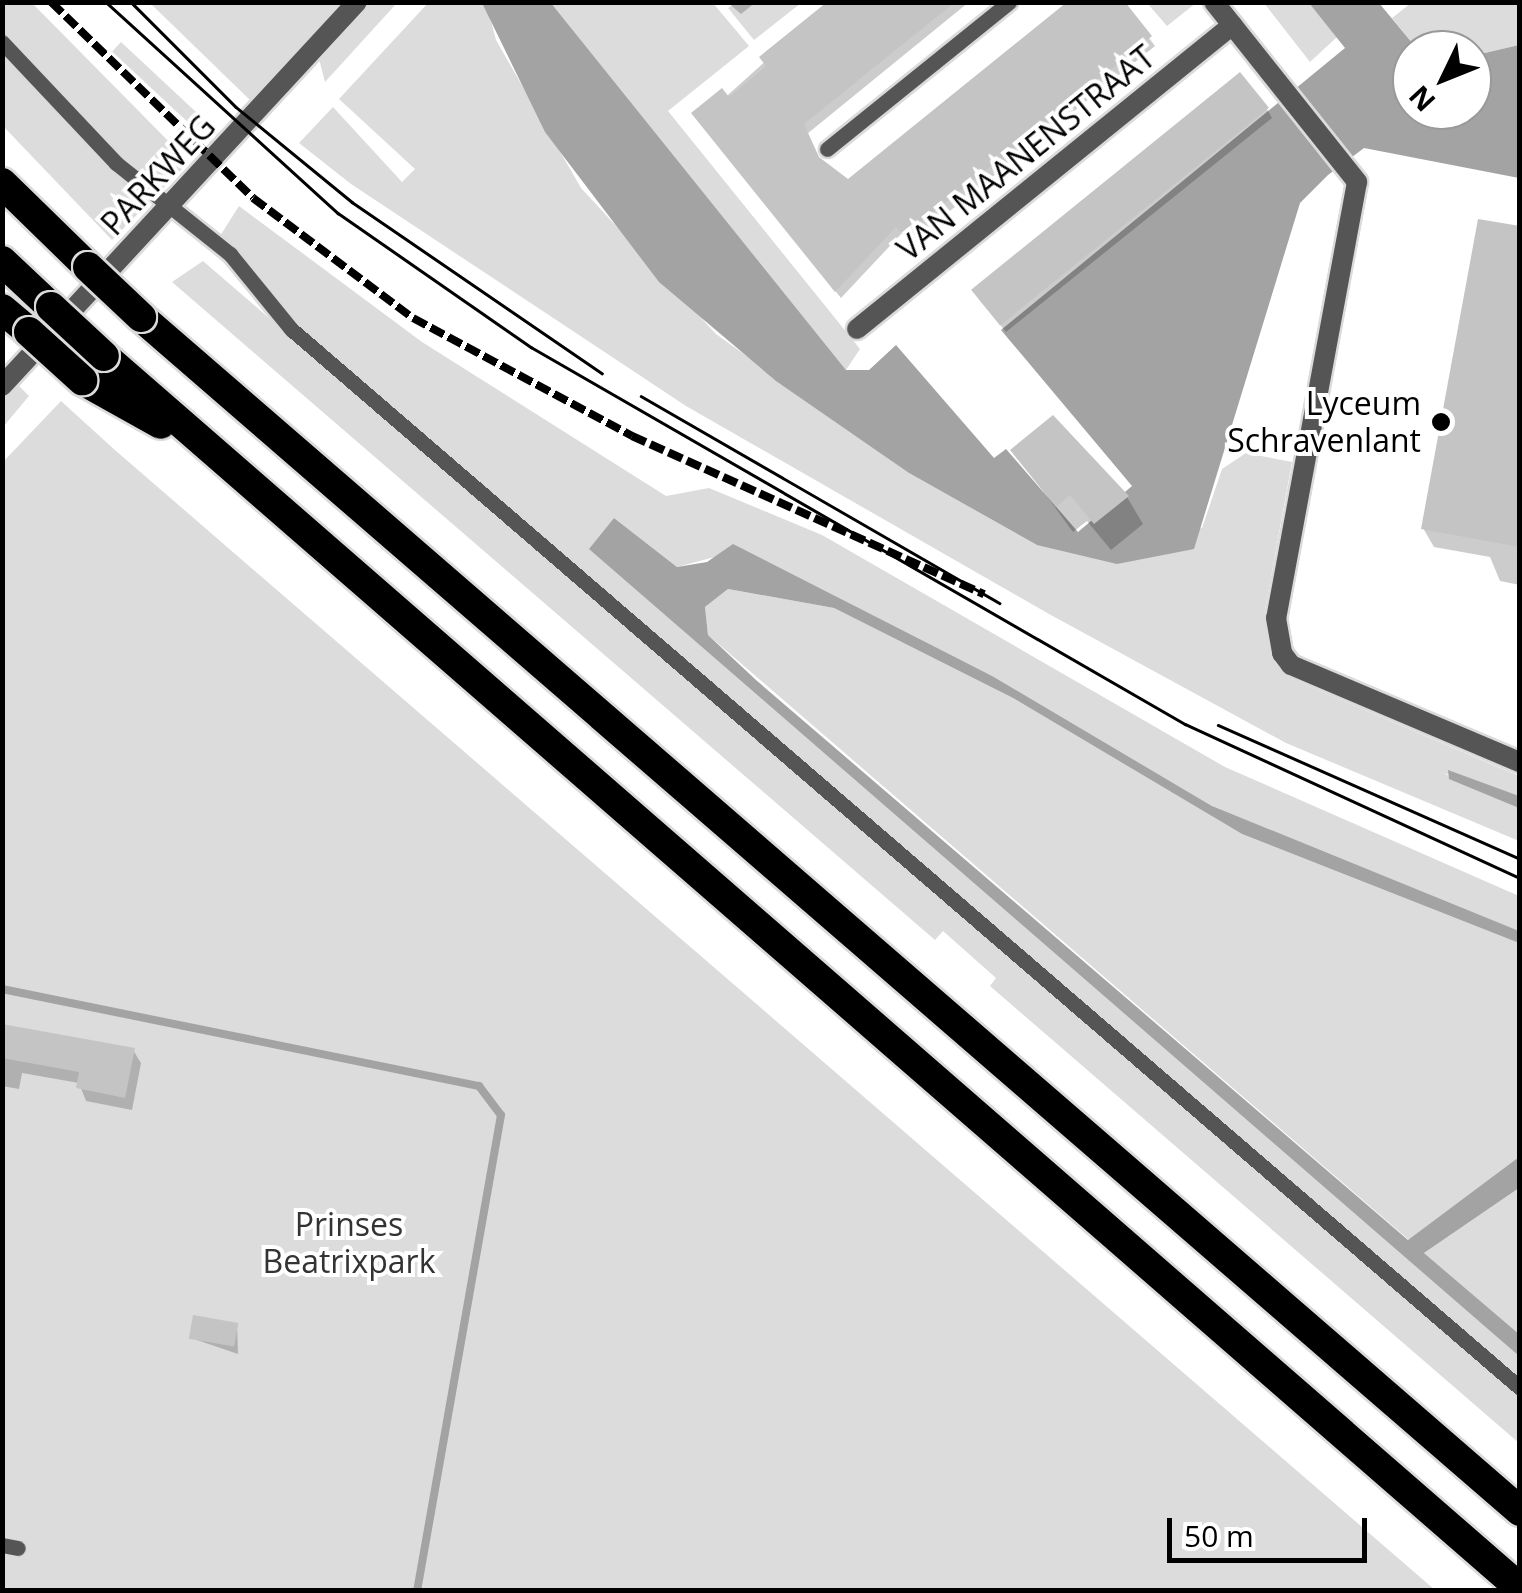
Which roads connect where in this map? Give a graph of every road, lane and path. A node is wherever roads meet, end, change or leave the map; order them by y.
1 (357, 2) edge
2 (1009, 2) edge
3 (1214, 2) edge
4 (1232, 25) junction
5 (2, 42) edge
6 (828, 149) dead end
7 (2, 183) edge
8 (170, 206) junction
9 (2, 260) edge
10 (2, 309) edge
11 (857, 329) dead end
12 (2, 386) edge
13 (203, 448) junction
14 (1520, 762) edge
15 (1520, 1388) edge
16 (1520, 1511) edge
17 (1520, 1588) edge

1 - 8 street, PARKWEG
2 - 6 lane
3 - 4 street
4 - 11 street, VAN MAANENSTRAAT
4 - 14 street
5 - 8 lane
7 - 16 highway, bridge
8 - 12 street, PARKWEG
8 - 15 lane
9 - 13 highway, bridge
10 - 13 highway, bridge
13 - 17 highway

